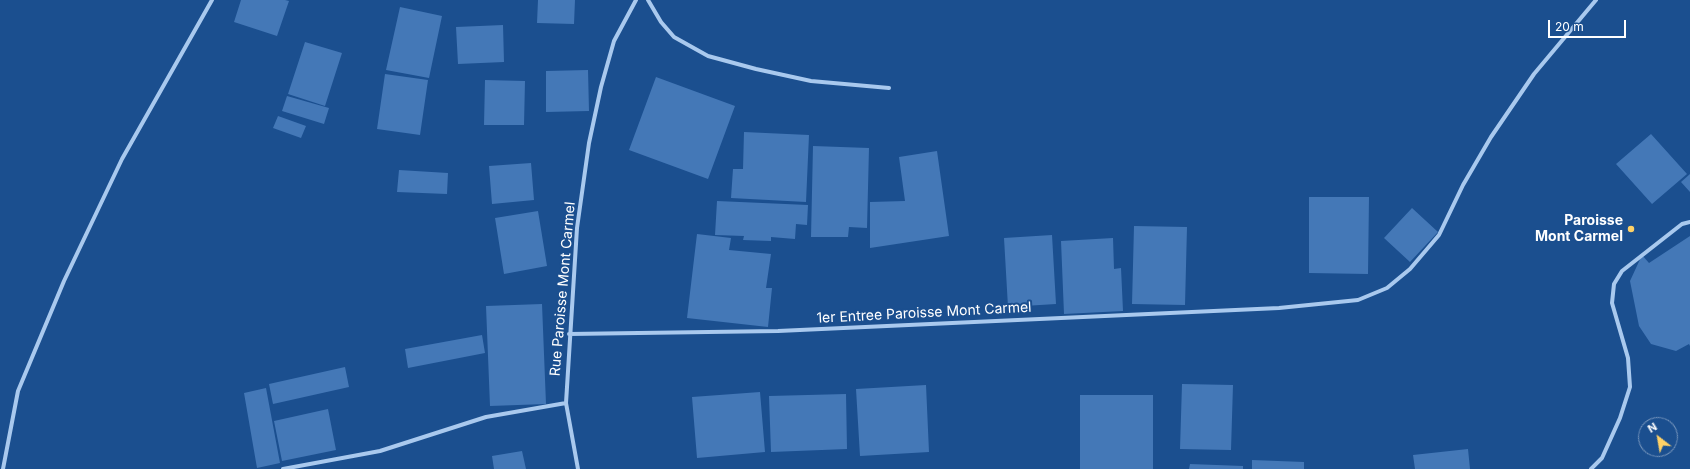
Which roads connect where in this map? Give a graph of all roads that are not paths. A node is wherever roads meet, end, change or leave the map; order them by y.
1 (212, 0) edge
2 (636, 0) edge
3 (648, 0) edge
4 (1596, 0) edge
5 (889, 88) dead end
6 (1690, 222) edge
7 (569, 334) junction
8 (566, 402) junction
9 (3, 469) edge
10 (282, 469) edge
11 (578, 469) edge
12 (1591, 469) edge

1 - 9 street
2 - 7 street, Rue Paroisse Mont Carmel
3 - 5 street
4 - 7 street, 1er Entree Paroisse Mont Carmel
6 - 12 street
7 - 8 street, Rue Paroisse Mont Carmel
8 - 10 street
8 - 11 street, Rue Paroisse Mont Carmel

